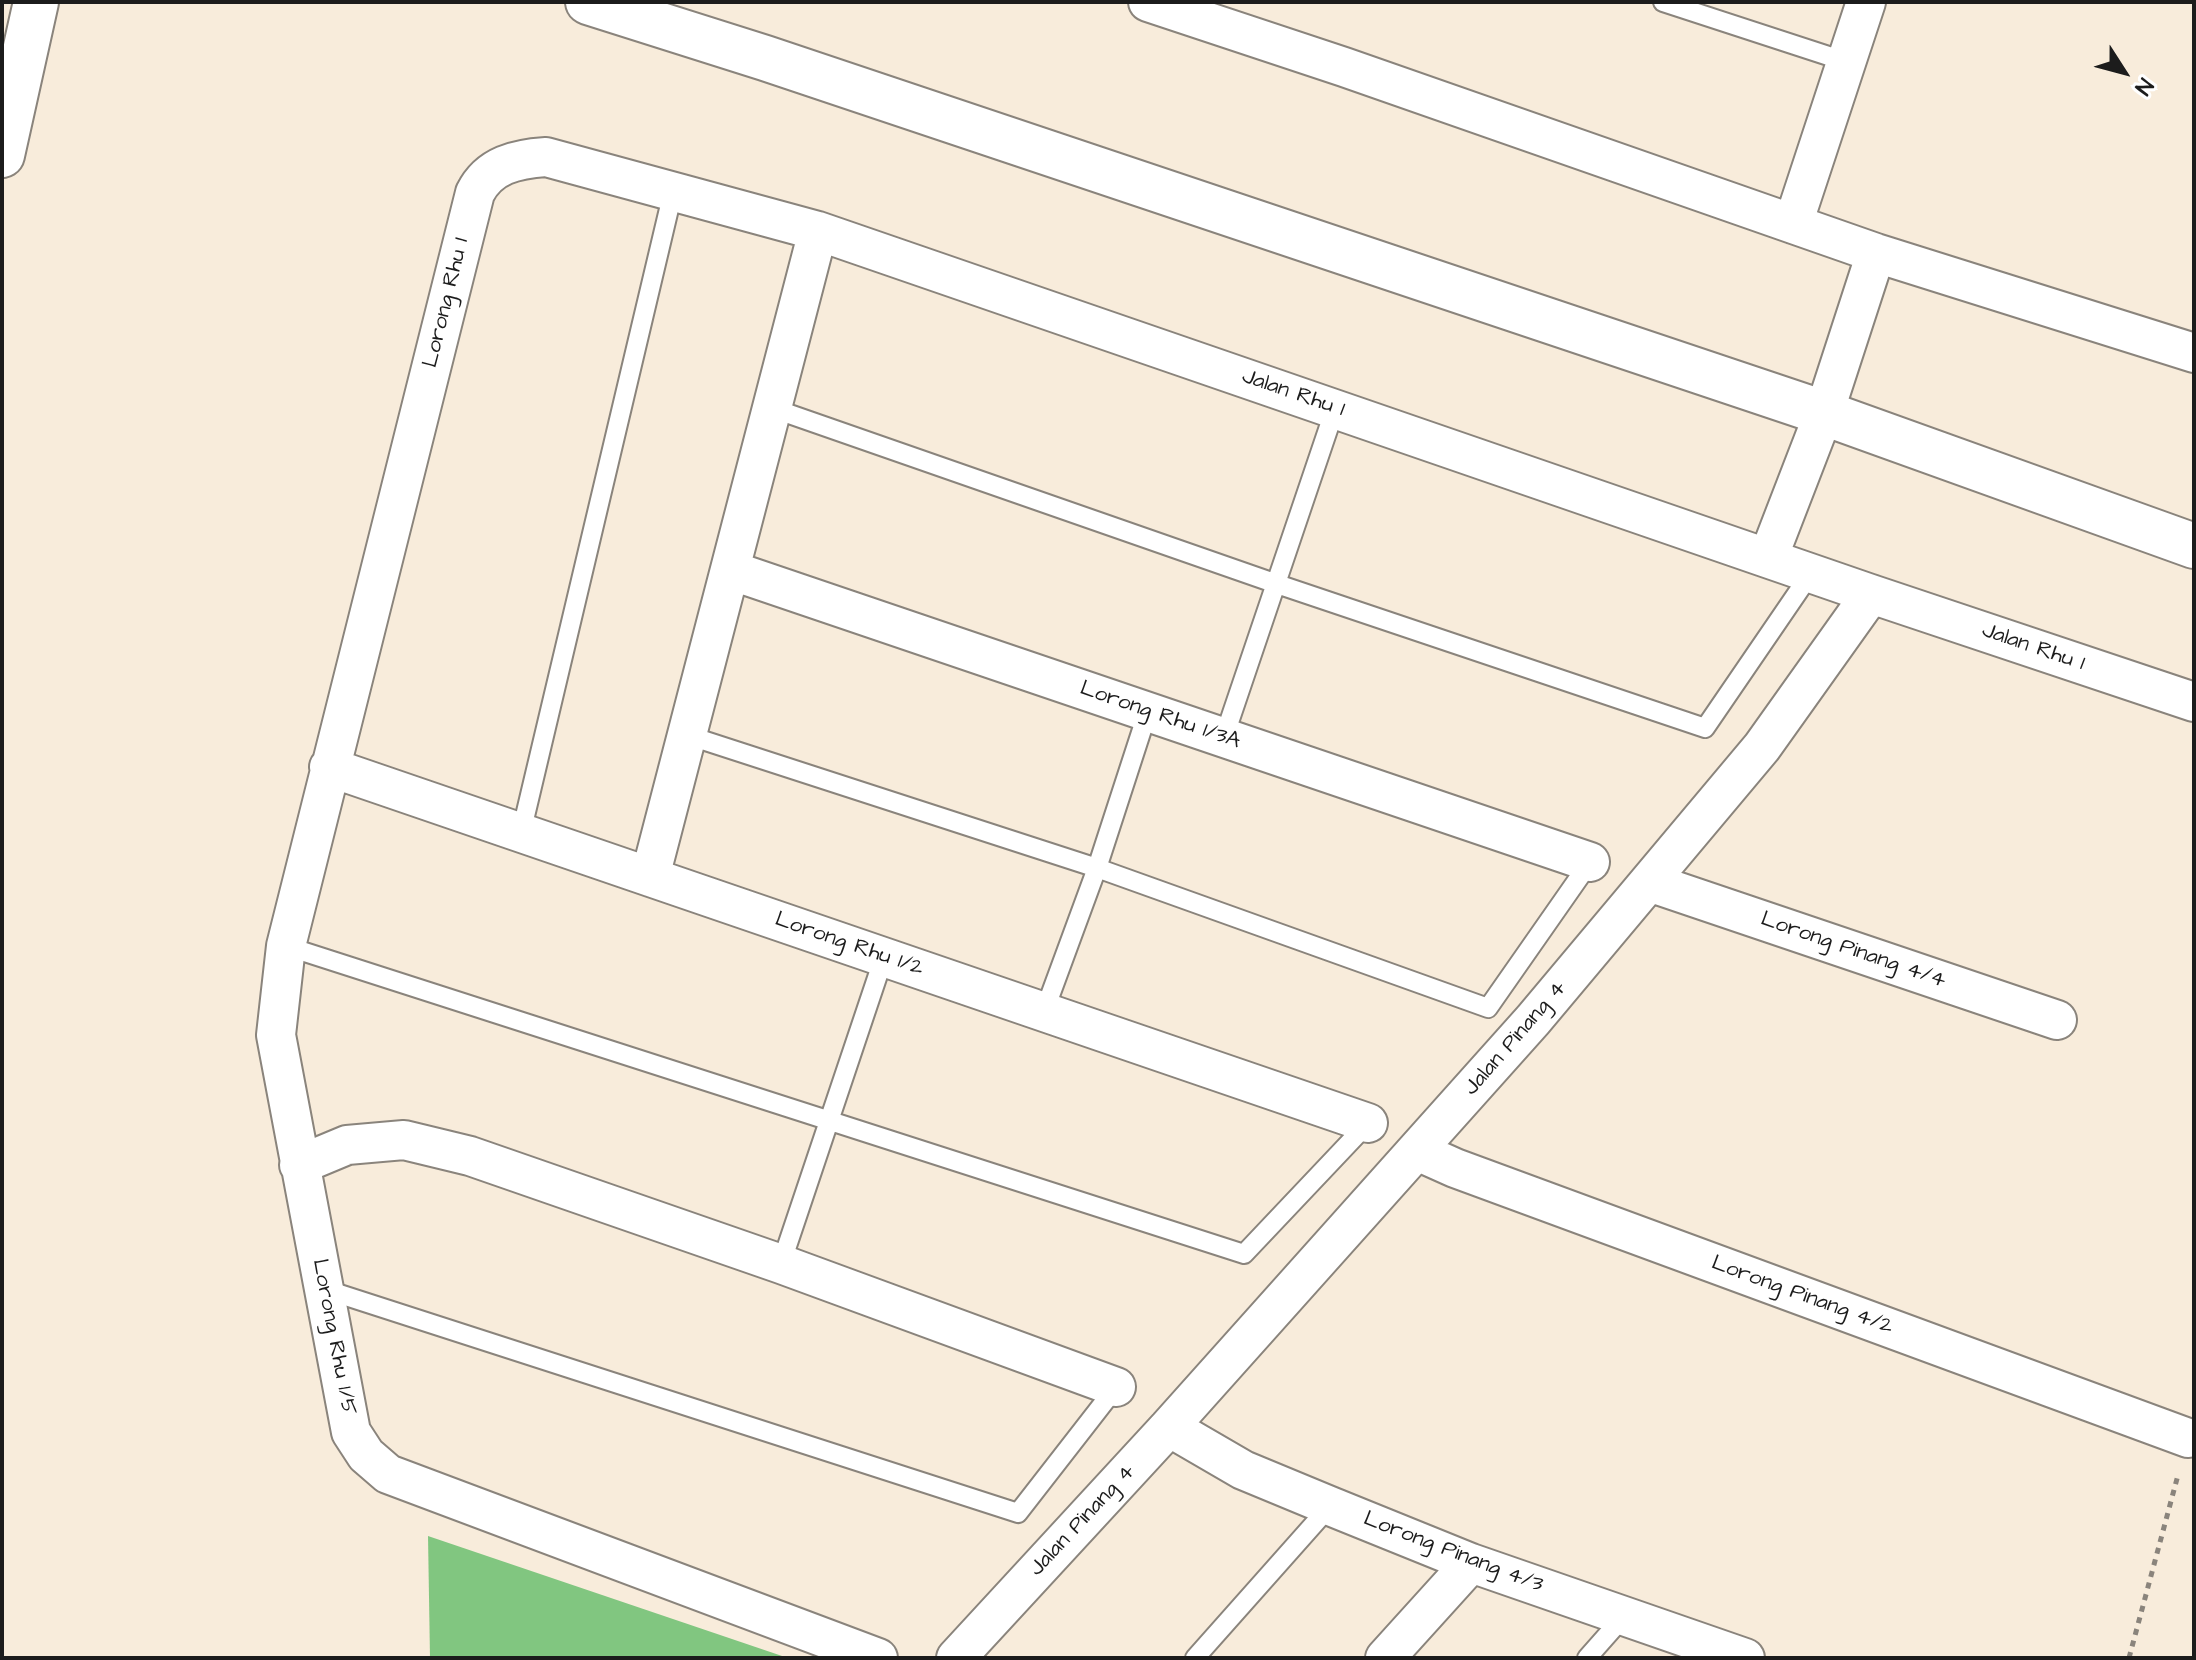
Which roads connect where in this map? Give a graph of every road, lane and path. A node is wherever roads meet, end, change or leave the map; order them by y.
1 (36, 2) edge
2 (588, 2) edge
3 (1148, 2) edge
4 (1663, 2) edge
5 (1866, 2) edge
6 (1847, 62) junction
7 (2, 155) edge
8 (673, 192) junction
9 (1793, 224) junction
10 (818, 231) junction
11 (1876, 253) junction
12 (2194, 353) edge
13 (772, 408) junction
14 (1335, 409) junction
15 (1824, 413) junction
16 (2194, 546) edge
17 (1768, 558) junction
18 (730, 570) junction
19 (1811, 573) junction
20 (1277, 584) junction
21 (1871, 594) junction
22 (2194, 702) edge
23 (1148, 711) junction
24 (687, 735) junction
25 (1224, 737) junction
26 (329, 767) junction
27 (521, 833) junction
28 (1590, 862) joint
29 (1097, 868) junction
30 (650, 877) junction
31 (1649, 882) junction
32 (286, 946) junction
33 (884, 957) junction
34 (1044, 1012) junction
35 (2057, 1020) dead end
36 (829, 1120) junction
37 (1368, 1123) joint
38 (1417, 1151) junction
39 (299, 1165) junction
40 (781, 1264) junction
41 (324, 1289) junction
42 (1116, 1387) joint
43 (1169, 1427) junction
44 (2188, 1438) joint
45 (1330, 1506) junction
46 (1471, 1563) junction
47 (1625, 1615) junction
48 (878, 1658) edge
49 (956, 1658) edge
50 (1195, 1658) edge
51 (1385, 1658) edge
52 (1587, 1658) edge
53 (1745, 1658) edge
54 (2129, 1658) edge

1 - 7 main road
2 - 15 main road
3 - 9 street
4 - 6 lane
5 - 6 street
6 - 9 street
8 - 10 street, Lorong Rhu 1
8 - 26 street, Lorong Rhu 1
8 - 27 lane
9 - 11 street
10 - 13 street
10 - 14 street, Jalan Rhu 1
11 - 12 street
11 - 15 street
13 - 18 street
13 - 20 lane
14 - 17 street, Jalan Rhu 1
14 - 20 lane
15 - 16 main road
15 - 17 street
17 - 19 street
18 - 23 street, Lorong Rhu 1/3A
18 - 24 street
19 - 20 lane
19 - 21 street
20 - 25 lane
21 - 22 street, Jalan Rhu 1
21 - 31 street, Jalan Pinang 4
23 - 25 street, Lorong Rhu 1/3A
23 - 29 lane
24 - 29 lane
24 - 30 street
25 - 28 street, Lorong Rhu 1/3A
26 - 27 street, Lorong Rhu 1/2
26 - 32 street, Lorong Rhu 1/5
27 - 30 street, Lorong Rhu 1/2
28 - 29 lane
29 - 34 lane
30 - 33 street, Lorong Rhu 1/2
31 - 35 street, Lorong Pinang 4/4
31 - 38 street, Jalan Pinang 4
32 - 36 lane
32 - 39 street, Lorong Rhu 1/5
33 - 34 street, Lorong Rhu 1/2
33 - 36 lane
34 - 37 street, Lorong Rhu 1/2
36 - 37 lane
36 - 40 lane
38 - 43 street, Jalan Pinang 4
38 - 44 street, Lorong Pinang 4/2
39 - 40 street
39 - 41 street, Lorong Rhu 1/5
40 - 42 street
41 - 42 lane
41 - 48 street, Lorong Rhu 1/5
43 - 45 street, Lorong Pinang 4/3
43 - 49 street, Jalan Pinang 4
44 - 54 path
45 - 46 street, Lorong Pinang 4/3
45 - 50 lane
46 - 47 street, Lorong Pinang 4/3
46 - 51 street
47 - 52 lane
47 - 53 street, Lorong Pinang 4/3

